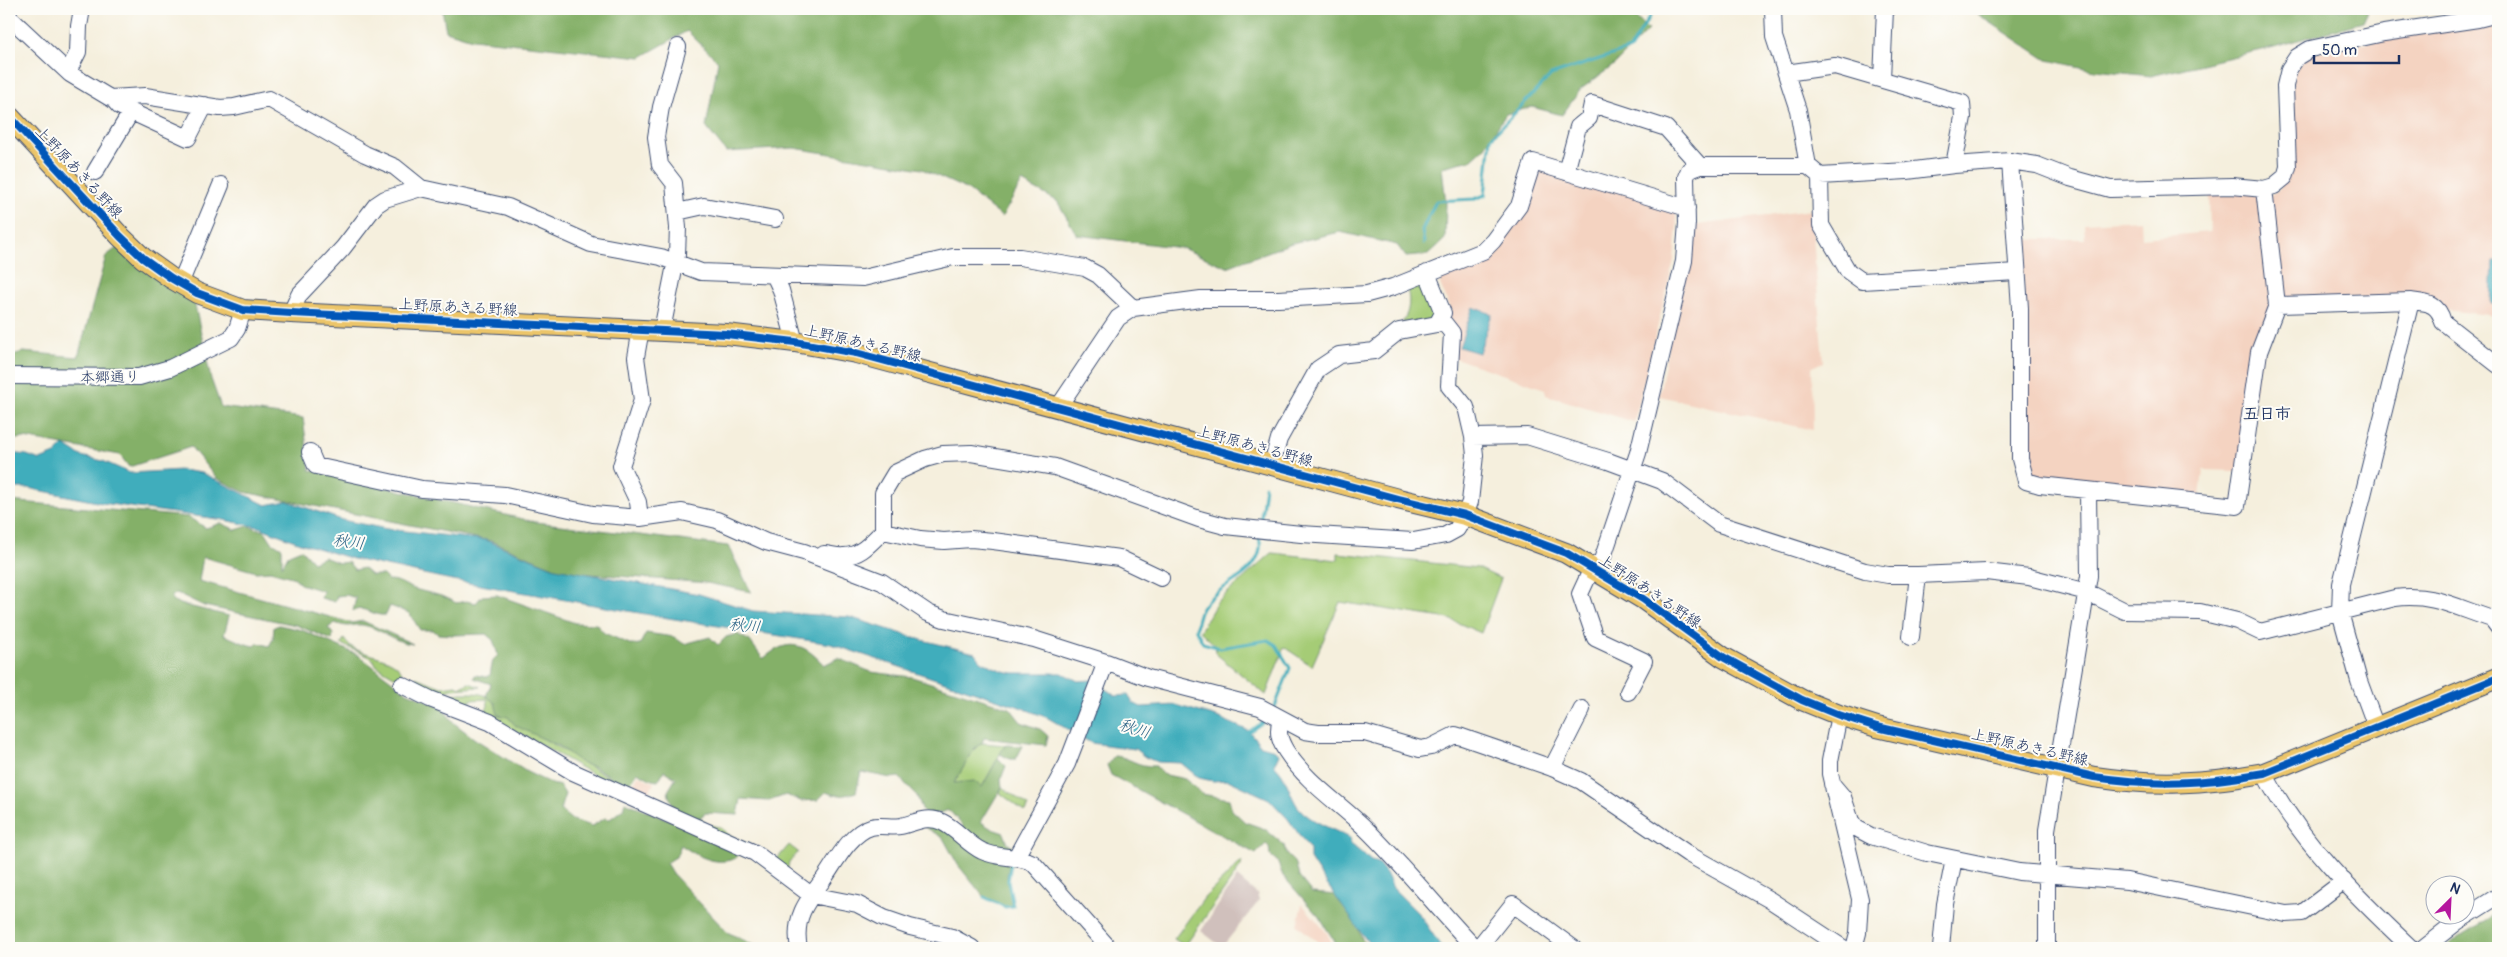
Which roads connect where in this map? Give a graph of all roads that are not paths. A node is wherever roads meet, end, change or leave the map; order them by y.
1 (82, 9) edge
2 (1772, 9) edge
3 (1885, 9) edge
4 (2498, 14) edge
5 (9, 17) edge
6 (678, 47) dead end
7 (68, 72) junction
8 (1786, 73) junction
9 (1882, 79) junction
10 (112, 98) junction
11 (204, 105) junction
12 (131, 112) junction
13 (9, 116) edge
14 (2010, 161) junction
15 (1954, 165) junction
16 (1700, 166) junction
17 (1814, 171) junction
18 (95, 172) dead end
19 (1566, 172) junction
20 (221, 185) dead end
21 (420, 188) junction
22 (2264, 189) junction
23 (1686, 208) junction
24 (677, 212) junction
25 (775, 219) dead end
26 (674, 263) junction
27 (2017, 272) junction
28 (1427, 273) junction
29 (775, 276) junction
30 (180, 284) junction
31 (2411, 301) junction
32 (2277, 305) junction
33 (1132, 308) junction
34 (244, 310) junction
35 (291, 313) junction
36 (1441, 319) junction
37 (641, 329) junction
38 (662, 330) junction
39 (795, 342) junction
40 (2498, 365) edge
41 (9, 376) edge
42 (1059, 406) junction
43 (1473, 437) junction
44 (310, 452) dead end
45 (1272, 464) junction
46 (1632, 470) junction
47 (2088, 490) junction
48 (1465, 515) junction
49 (640, 518) junction
50 (883, 532) junction
51 (818, 558) junction
52 (1592, 568) junction
53 (1918, 576) junction
54 (1161, 578) dead end
55 (2087, 592) junction
56 (2340, 612) junction
57 (2498, 627) edge
58 (1911, 637) dead end
59 (1105, 665) junction
60 (2498, 678) edge
61 (402, 685) dead end
62 (1628, 692) dead end
63 (1582, 709) dead end
64 (1276, 715) junction
65 (1839, 715) junction
66 (2376, 727) junction
67 (2056, 767) junction
68 (1552, 768) junction
69 (2264, 773) junction
70 (1832, 784) junction
71 (1016, 858) junction
72 (1954, 859) junction
73 (2047, 874) junction
74 (2344, 881) junction
75 (811, 895) junction
76 (2498, 896) edge
77 (800, 948) edge
78 (972, 948) edge
79 (1109, 948) edge
80 (1477, 948) edge
81 (1573, 948) edge
82 (1843, 948) edge
83 (1854, 948) edge
84 (1941, 948) edge
85 (2047, 948) edge
86 (2411, 948) edge
87 (2424, 948) edge

1 - 7 street
2 - 8 street
3 - 9 street
4 - 22 street
5 - 7 street
6 - 24 street
7 - 10 street
8 - 9 street
8 - 17 street
9 - 15 street
10 - 11 street
10 - 12 street
11 - 12 street
11 - 21 street
12 - 18 street
13 - 30 main road, 上野原あきる野線
14 - 15 street
14 - 22 street
14 - 27 street
15 - 17 street
16 - 17 street
16 - 19 street
16 - 23 street
17 - 27 street
19 - 23 street
19 - 28 street
20 - 30 street
21 - 26 street
21 - 35 street
22 - 32 street
23 - 46 street
24 - 25 street
24 - 26 street
26 - 29 street
26 - 38 street
27 - 47 street
28 - 33 street
28 - 36 street
29 - 33 street
29 - 39 street
30 - 34 main road, 上野原あきる野線
31 - 32 street
31 - 40 street
31 - 56 street
32 - 47 street
33 - 42 street
34 - 35 main road, 上野原あきる野線
34 - 41 street, 本郷通り
35 - 37 main road, 上野原あきる野線
36 - 43 street
36 - 45 street
37 - 38 main road, 上野原あきる野線
37 - 49 street
38 - 39 main road, 上野原あきる野線
39 - 42 main road, 上野原あきる野線
42 - 45 main road, 上野原あきる野線
43 - 46 street
43 - 48 street
44 - 49 street
45 - 48 main road, 上野原あきる野線
46 - 52 street
46 - 53 street
47 - 55 street
48 - 50 street
48 - 52 main road, 上野原あきる野線
49 - 51 street
50 - 51 street
50 - 54 street
51 - 59 street
52 - 62 street
52 - 65 main road, 上野原あきる野線
53 - 55 street
53 - 58 street
55 - 56 street
55 - 67 street
56 - 57 street
56 - 66 street
59 - 64 street
59 - 71 street
60 - 66 main road, 上野原あきる野線
61 - 75 street
63 - 68 street
64 - 68 street
64 - 80 street
65 - 67 main road, 上野原あきる野線
65 - 70 street
66 - 69 main road, 上野原あきる野線
67 - 69 main road, 上野原あきる野線
67 - 73 street
68 - 82 street
69 - 74 street
70 - 72 street
70 - 83 street
71 - 75 street
71 - 79 street
72 - 73 street
72 - 84 street
73 - 74 street
73 - 85 street
74 - 86 street
75 - 77 street
75 - 78 street
76 - 87 street
80 - 81 street

